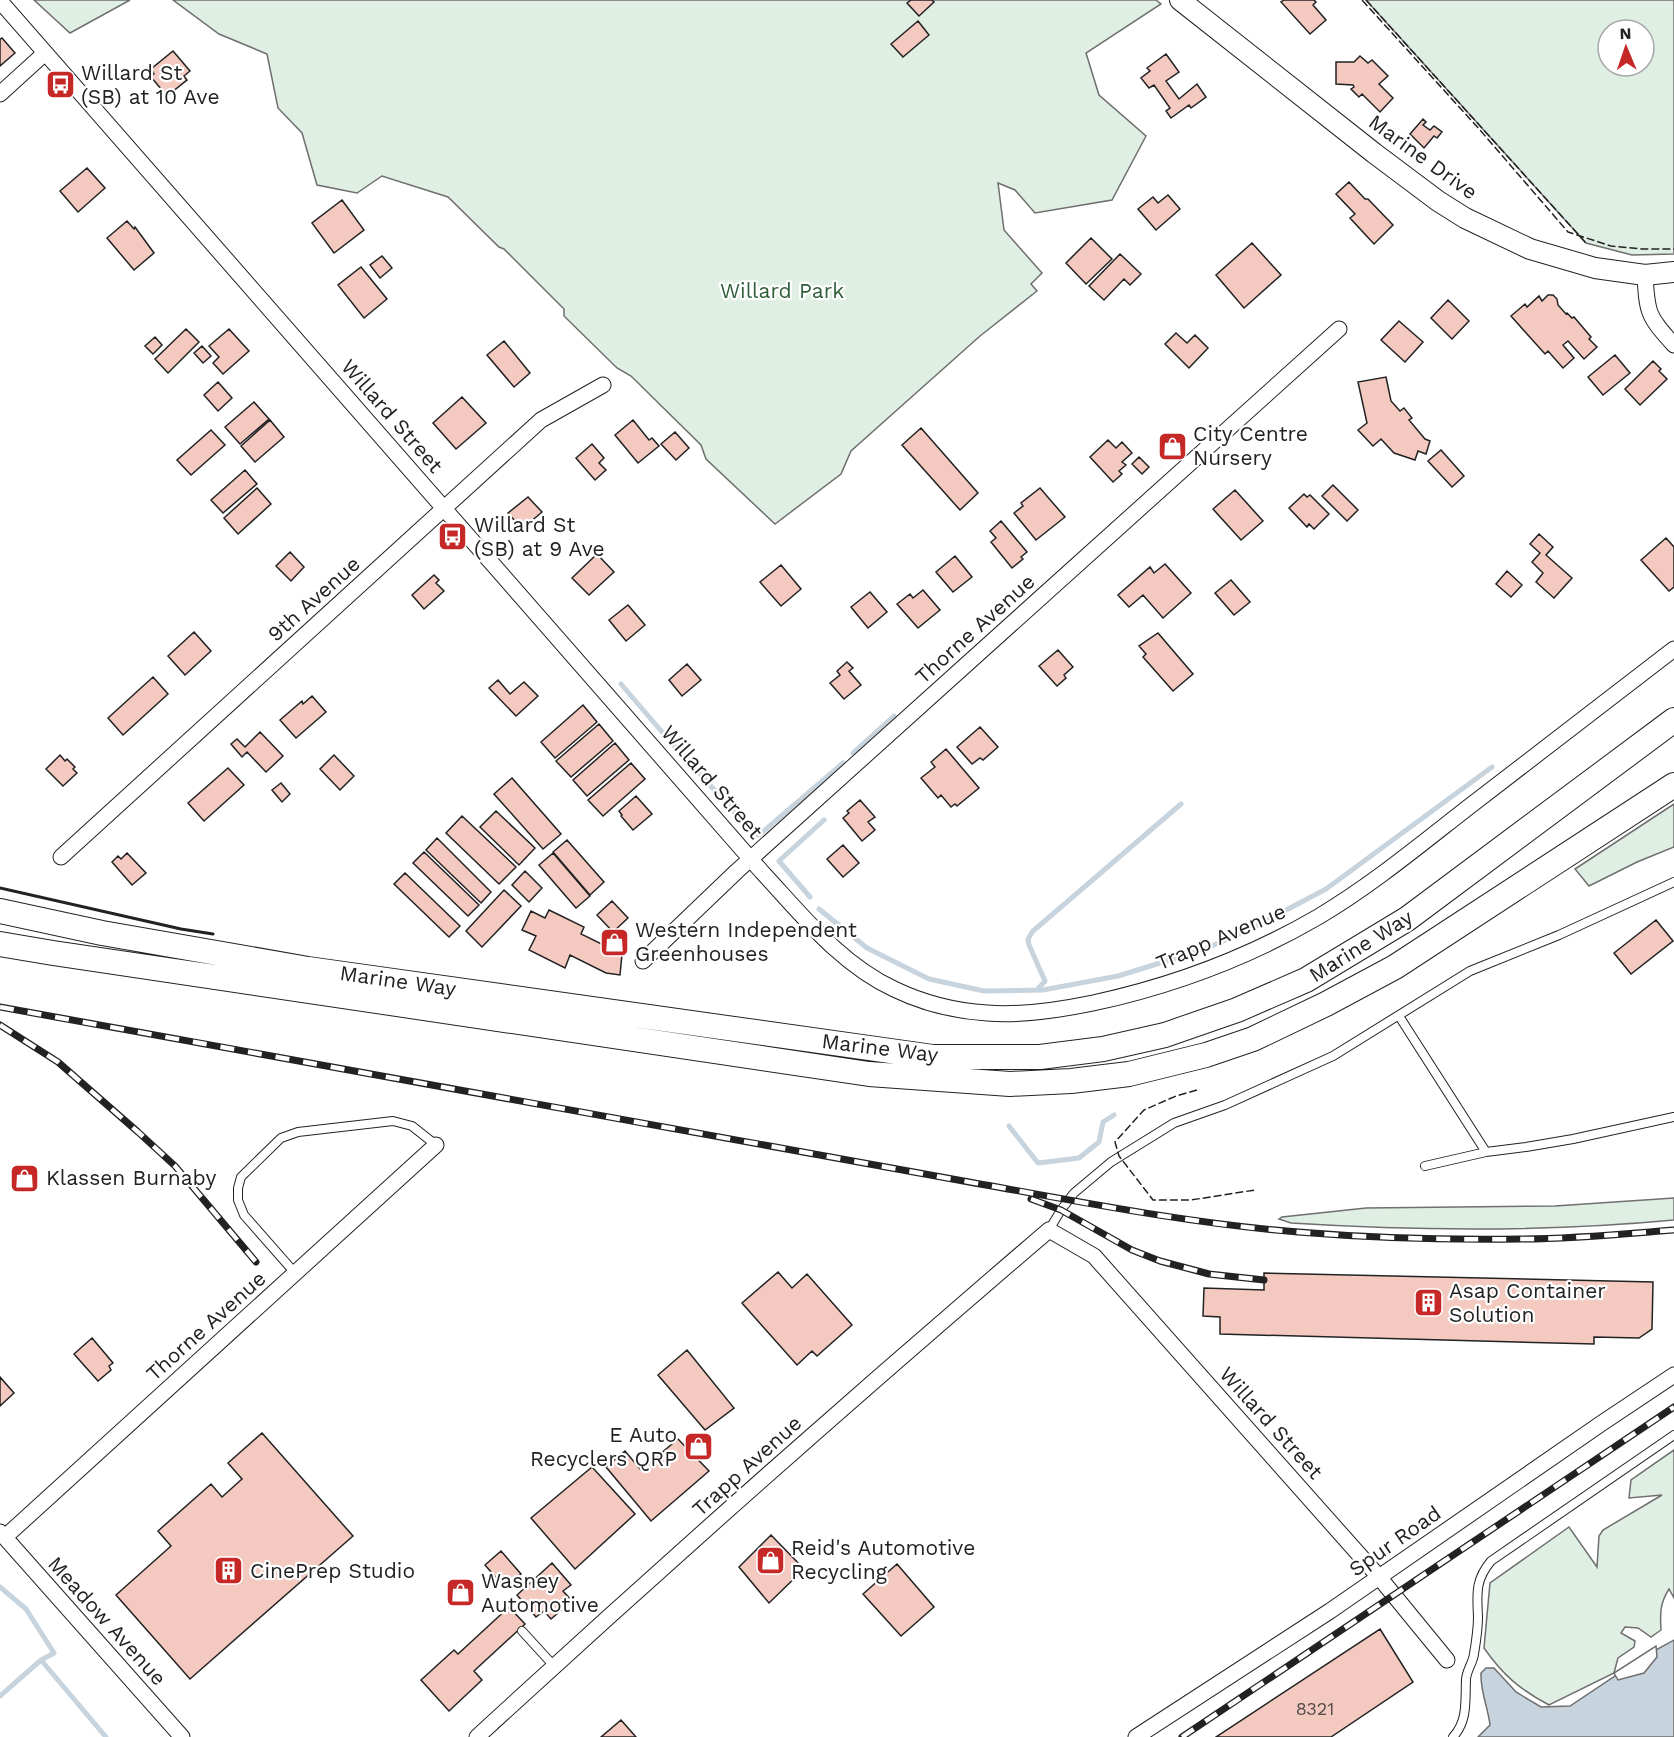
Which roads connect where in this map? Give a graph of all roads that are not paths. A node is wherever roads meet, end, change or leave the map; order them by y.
1 (1180, 0) edge
2 (0, 1) edge
3 (45, 53) junction
4 (0, 94) edge
5 (1674, 272) edge
6 (1645, 275) junction
7 (1339, 330) dead end
8 (1674, 345) edge
9 (603, 385) dead end
10 (444, 508) junction
11 (1674, 649) edge
12 (1674, 720) edge
13 (1674, 785) edge
14 (61, 857) dead end
15 (751, 859) junction
16 (1674, 882) edge
17 (0, 911) edge
18 (0, 944) edge
19 (643, 962) dead end
20 (1399, 1016) junction
21 (1674, 1117) edge
22 (436, 1144) joint
23 (1486, 1152) junction
24 (1425, 1166) dead end
25 (1049, 1230) junction
26 (295, 1273) junction
27 (1674, 1375) edge
28 (1674, 1434) edge
29 (2, 1537) edge
30 (1379, 1577) junction
31 (522, 1631) dead end
32 (1447, 1660) dead end
33 (554, 1666) junction
34 (182, 1737) edge
35 (477, 1737) edge
36 (1136, 1737) edge
37 (1453, 1737) edge

1 - 6 street, Marine Drive
2 - 3 street, Willard Street
3 - 4 street
3 - 10 street, Willard Street
5 - 6 street, Marine Drive
6 - 8 street
7 - 15 street, Thorne Avenue
9 - 10 street, 9th Avenue
10 - 14 street, 9th Avenue
10 - 15 street, Willard Street
11 - 15 street, Trapp Avenue
12 - 17 main road, Marine Way
13 - 18 main road, Marine Way
15 - 19 street, Thorne Avenue
16 - 20 lane
20 - 23 lane
20 - 25 lane
21 - 23 lane
22 - 26 street, Thorne Avenue
22 - 26 lane
23 - 24 lane
25 - 30 street, Willard Street
25 - 33 street, Trapp Avenue
26 - 29 street, Thorne Avenue
27 - 30 street, Spur Road
28 - 37 lane
29 - 34 street, Meadow Avenue
30 - 32 street, Willard Street
30 - 36 street, Spur Road
31 - 33 lane
33 - 35 street, Trapp Avenue

